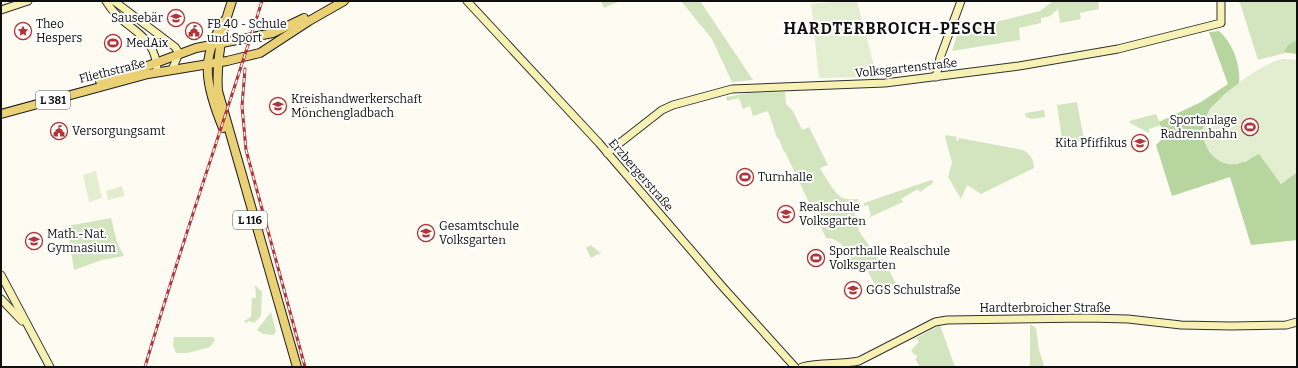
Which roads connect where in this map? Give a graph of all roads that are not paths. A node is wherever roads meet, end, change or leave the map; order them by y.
1 (28, 1) edge
2 (106, 1) edge
3 (114, 1) edge
4 (232, 1) edge
5 (334, 1) edge
6 (344, 1) edge
7 (467, 1) edge
8 (961, 1) edge
9 (1221, 1) edge
10 (1, 10) edge
11 (226, 18) junction
12 (234, 40) junction
13 (222, 42) junction
14 (213, 44) junction
15 (220, 51) junction
16 (179, 53) junction
17 (210, 53) junction
18 (157, 62) junction
19 (217, 63) junction
20 (207, 64) junction
21 (196, 66) junction
22 (172, 70) junction
23 (157, 72) junction
24 (936, 77) junction
25 (1, 109) edge
26 (1, 114) edge
27 (607, 152) junction
28 (1, 275) edge
29 (13, 299) junction
30 (4, 302) edge
31 (1297, 322) edge
32 (28, 328) junction
33 (50, 367) edge
34 (291, 367) edge
35 (296, 367) edge
36 (795, 367) edge
37 (802, 367) edge

1 - 10 street
2 - 18 street
3 - 16 street
4 - 11 main road, L 116
5 - 12 main road, L 381
6 - 19 main road, L 381
7 - 27 street, Erzbergerstraße
8 - 24 street
9 - 24 street, Volksgartenstraße
11 - 13 main road, L 116
11 - 14 main road, L 116
12 - 13 main road, L 381
12 - 15 main road
13 - 14 main road, L 381
13 - 15 main road, L 116
13 - 17 main road
14 - 16 main road, Fliethstraße / L 381
14 - 17 main road, L 116
15 - 19 main road, L 116
15 - 20 main road
16 - 18 main road, Fliethstraße / L 381
16 - 22 street
17 - 20 main road, L 116
17 - 21 main road
18 - 23 street
18 - 25 main road, Fliethstraße / L 381
19 - 20 main road, L 381
19 - 35 main road, L 116
20 - 21 main road, Fliethstraße / L 381
20 - 34 main road, L 116
21 - 22 main road, Fliethstraße / L 381
22 - 23 main road, Fliethstraße / L 381
23 - 26 main road, Fliethstraße / L 381
24 - 27 street, Volksgartenstraße
27 - 36 street, Erzbergerstraße
28 - 29 street
29 - 30 street
29 - 32 street
30 - 32 street
31 - 37 street, Hardterbroicher Straße
32 - 33 street

